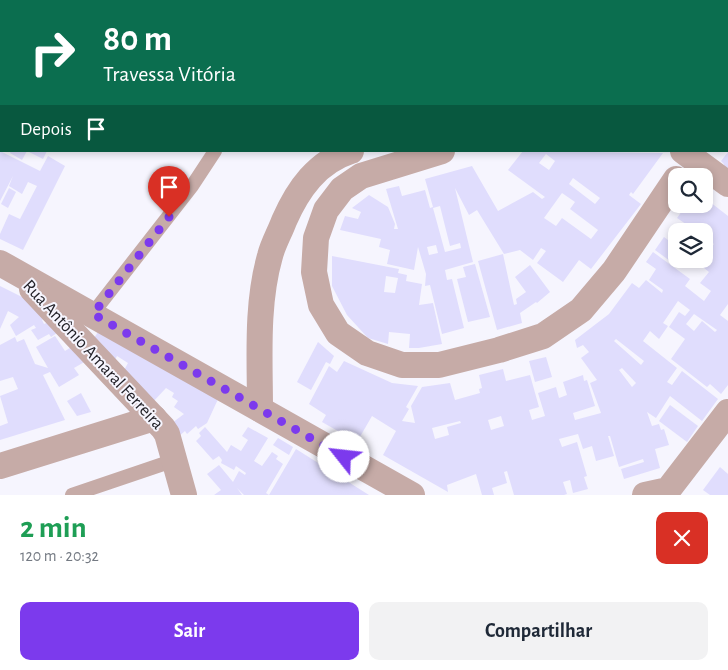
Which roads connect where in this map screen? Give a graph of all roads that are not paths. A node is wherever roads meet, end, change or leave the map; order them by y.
1 (214, 152) edge
2 (348, 152) edge
3 (422, 153) edge
4 (687, 159) edge
5 (728, 184) edge
6 (668, 191) edge
7 (9, 268) edge
8 (93, 314) junction
9 (260, 409) junction
10 (728, 412) edge
11 (154, 418) junction
12 (175, 460) junction
13 (0, 466) edge
14 (110, 489) edge
15 (660, 493) edge
16 (72, 495) edge
17 (184, 495) edge
18 (412, 495) edge

1 - 8 lane
2 - 9 street
3 - 6 street
4 - 5 street
7 - 8 street
7 - 11 street, Rua Antônio Amaral Ferreira
8 - 9 street
9 - 18 street
10 - 15 street
11 - 12 street, Rua Antônio Amaral Ferreira
11 - 13 street
12 - 14 lane
12 - 17 street, Rua Antônio Amaral Ferreira
14 - 16 lane

